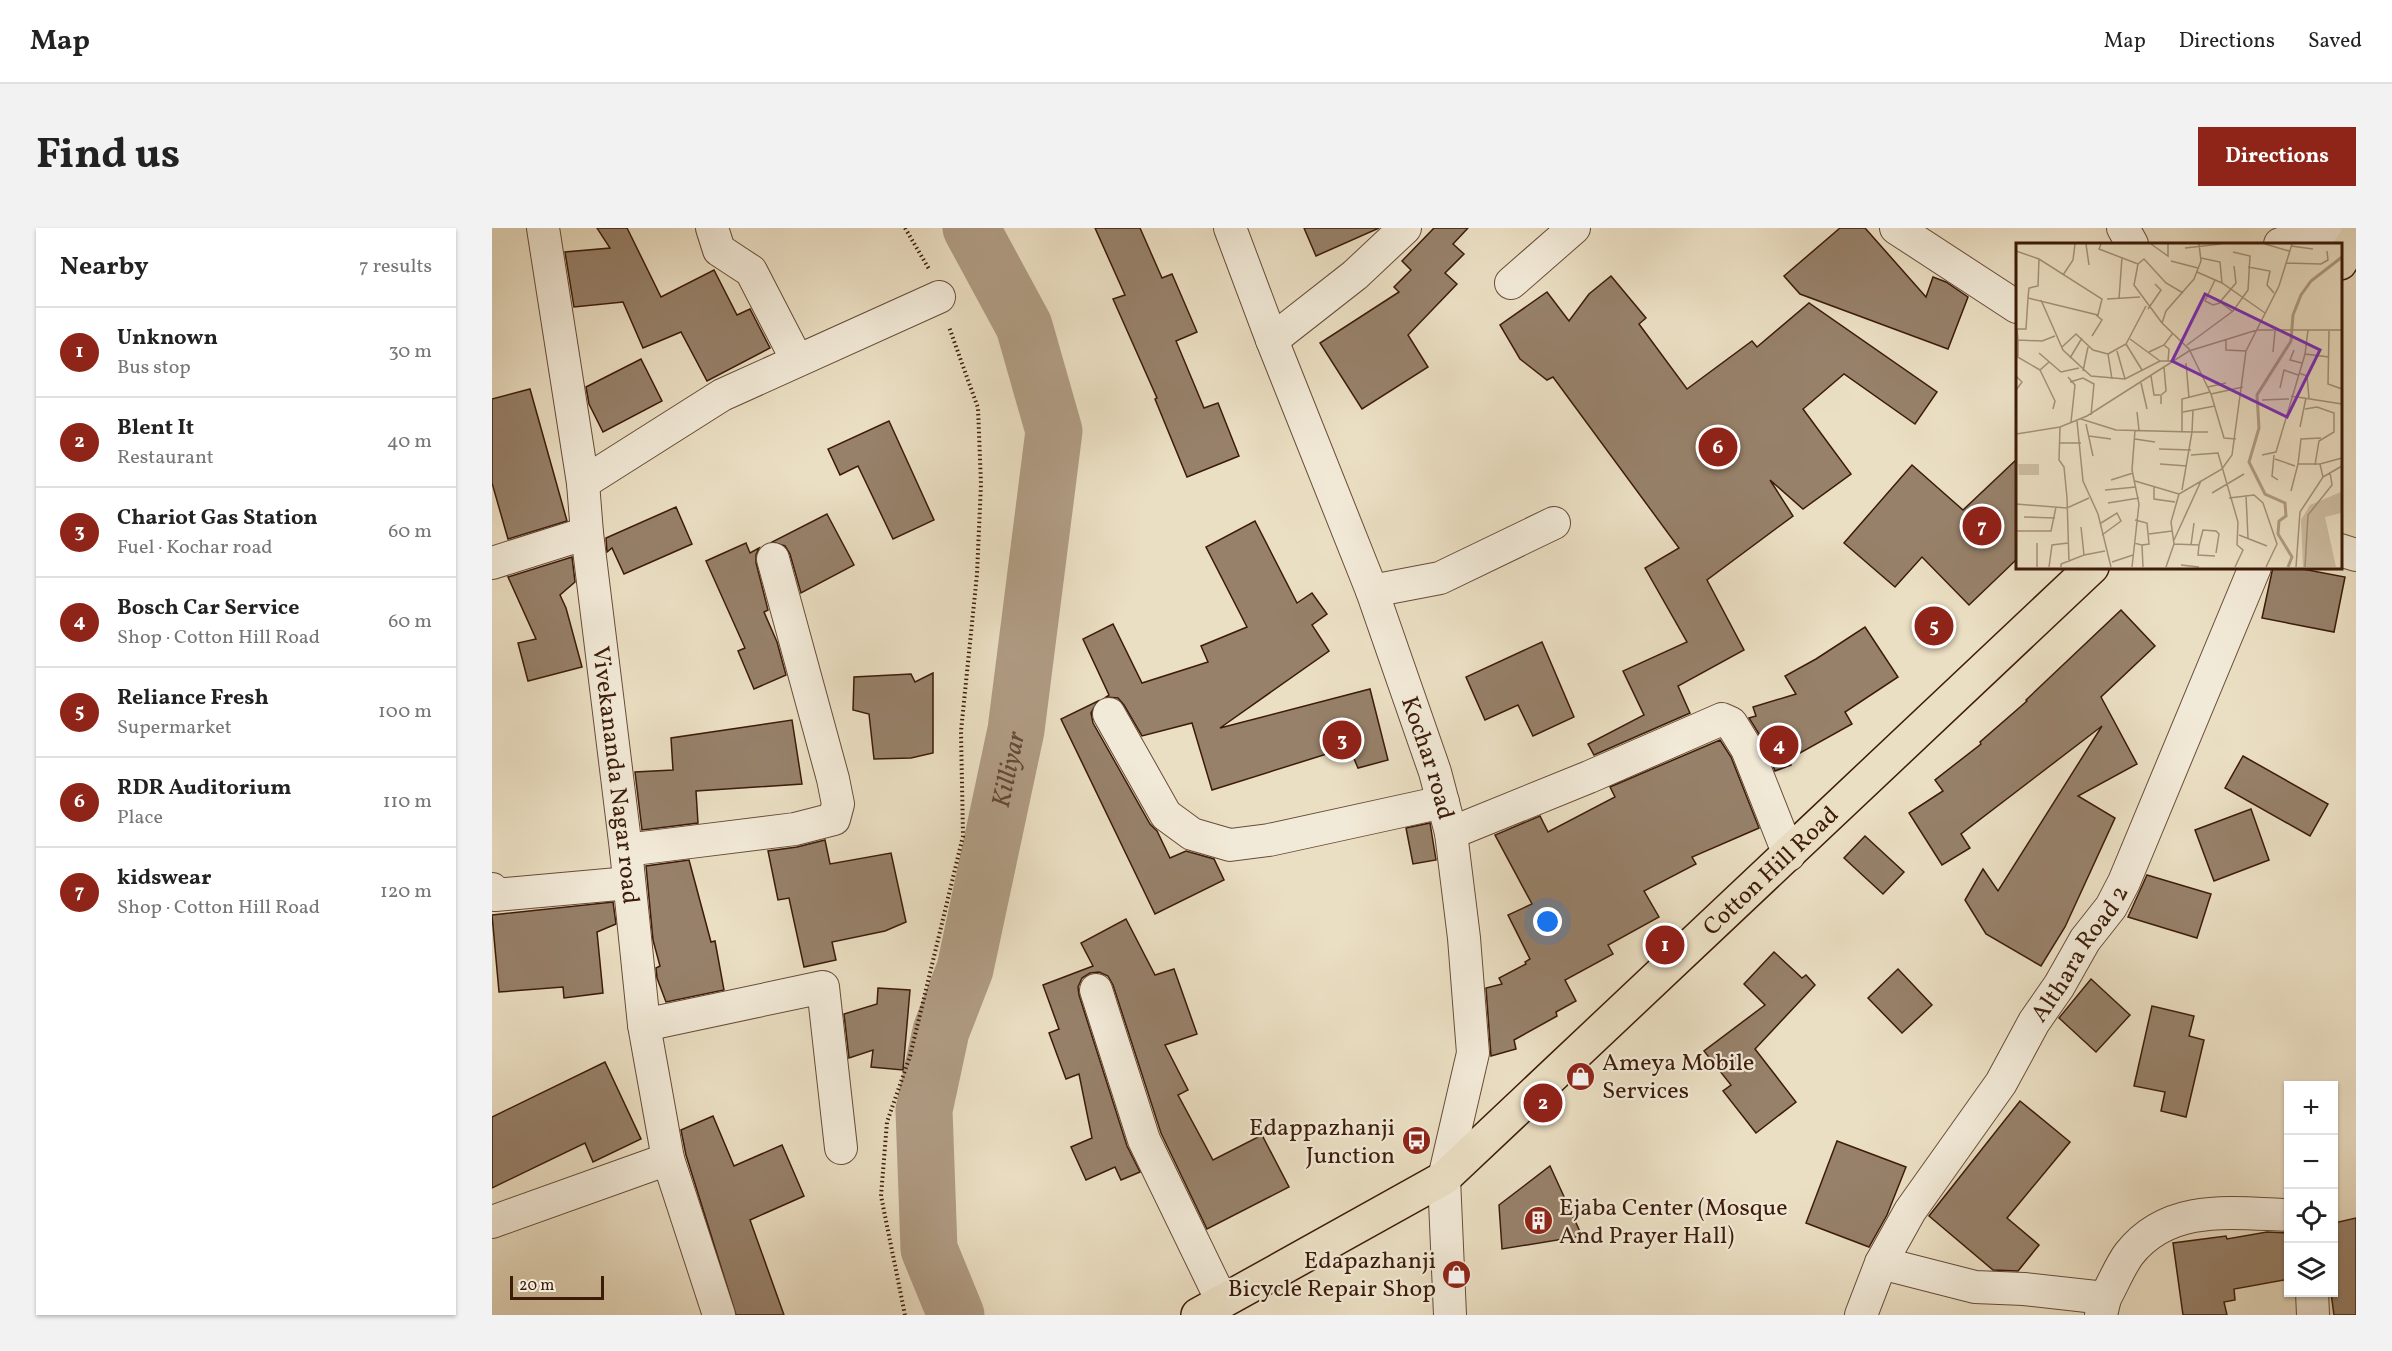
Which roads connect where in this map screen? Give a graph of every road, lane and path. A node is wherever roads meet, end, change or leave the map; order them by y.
1 (712, 228) edge
2 (905, 228) edge
3 (1230, 228) edge
4 (1406, 228) edge
5 (1574, 228) edge
6 (1896, 228) edge
7 (2123, 228) edge
8 (2330, 228) edge
9 (549, 230) edge
10 (2356, 238) edge
11 (2131, 243) edge
12 (2283, 243) edge
13 (2341, 261) edge
14 (1511, 283) dead end
15 (939, 297) junction
16 (2016, 307) edge
17 (1272, 340) junction
18 (796, 360) junction
19 (583, 483) junction
20 (1554, 522) dead end
21 (587, 533) junction
22 (2341, 550) edge
23 (2356, 555) edge
24 (773, 559) dead end
25 (492, 563) edge
26 (2090, 568) edge
27 (2254, 568) edge
28 (1372, 591) junction
29 (1109, 714) dead end
30 (1443, 802) junction
31 (1451, 833) junction
32 (626, 850) junction
33 (1789, 855) junction
34 (629, 883) junction
35 (492, 889) edge
36 (1095, 990) dead end
37 (644, 1025) junction
38 (841, 1148) dead end
39 (668, 1159) junction
40 (1444, 1178) junction
41 (2284, 1215) edge
42 (492, 1222) edge
43 (1881, 1263) junction
44 (2312, 1297) edge
45 (2103, 1307) edge
46 (1210, 1308) edge
47 (719, 1315) edge
48 (905, 1315) edge
49 (1450, 1315) edge
50 (1861, 1315) edge
51 (2313, 1315) edge

1 - 18 street
2 - 15 path
3 - 17 street, Kochar road
4 - 17 street
5 - 14 street
6 - 16 street
7 - 11 street
8 - 12 street
9 - 19 street, Vivekananda Nagar road
10 - 13 main road
15 - 18 street
15 - 48 path
17 - 28 street, Kochar road
18 - 19 street
19 - 21 street, Vivekananda Nagar road
20 - 28 street
21 - 25 street
21 - 32 street, Vivekananda Nagar road
22 - 23 street
24 - 32 street
26 - 33 main road, Cotton Hill Road
27 - 43 street, Althara Road 2
28 - 30 street, Kochar road
29 - 30 street
30 - 31 street, Kochar road
31 - 33 street
31 - 40 street, Kochar road
32 - 34 street, Vivekananda Nagar road
33 - 40 main road, Cotton Hill Road
34 - 35 street
34 - 37 street, Vivekananda Nagar road
36 - 46 street
37 - 38 street
37 - 39 street, Vivekananda Nagar road
39 - 42 street
39 - 47 street, Vivekananda Nagar road
40 - 46 main road, Cotton Hill Road
40 - 49 street, Kochar road
41 - 45 street
43 - 45 street
43 - 50 street, Althara Road 2
44 - 51 street

